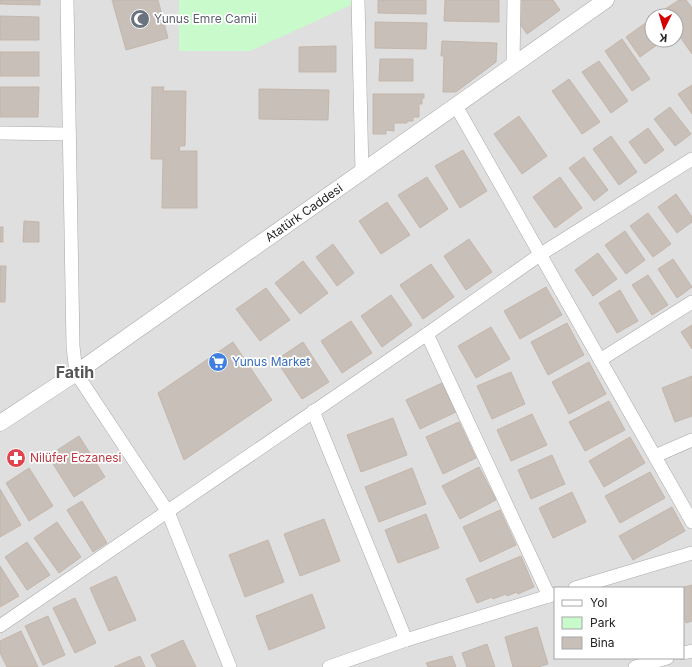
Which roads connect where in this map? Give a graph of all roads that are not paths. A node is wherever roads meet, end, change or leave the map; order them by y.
1 (67, 0) edge
2 (358, 0) edge
3 (514, 0) edge
4 (606, 0) edge
5 (513, 65) junction
6 (456, 106) junction
7 (0, 133) edge
8 (69, 134) junction
9 (692, 159) edge
10 (362, 172) junction
11 (541, 254) junction
12 (692, 302) edge
13 (427, 334) junction
14 (600, 360) junction
15 (76, 373) junction
16 (313, 411) junction
17 (0, 423) edge
18 (692, 440) edge
19 (655, 456) junction
20 (168, 512) junction
21 (692, 522) edge
22 (692, 553) edge
23 (578, 587) edge
24 (552, 595) edge
25 (0, 626) edge
26 (406, 640) junction
27 (663, 659) edge
28 (230, 667) edge
29 (329, 667) edge
30 (635, 667) edge

1 - 8 street
2 - 10 street
3 - 5 street
4 - 5 street, Atatürk Caddesi
5 - 6 street, Atatürk Caddesi
6 - 10 street, Atatürk Caddesi
6 - 11 street
7 - 8 street
8 - 15 street
9 - 11 street
10 - 15 street, Atatürk Caddesi
11 - 13 street
11 - 14 street
12 - 14 street
13 - 16 street
13 - 24 street
14 - 19 street
15 - 17 street, Atatürk Caddesi
15 - 20 street
16 - 20 street
16 - 26 street
18 - 19 street
19 - 21 street
20 - 25 street
20 - 28 street
22 - 23 street
24 - 26 street
26 - 29 street
27 - 30 street

